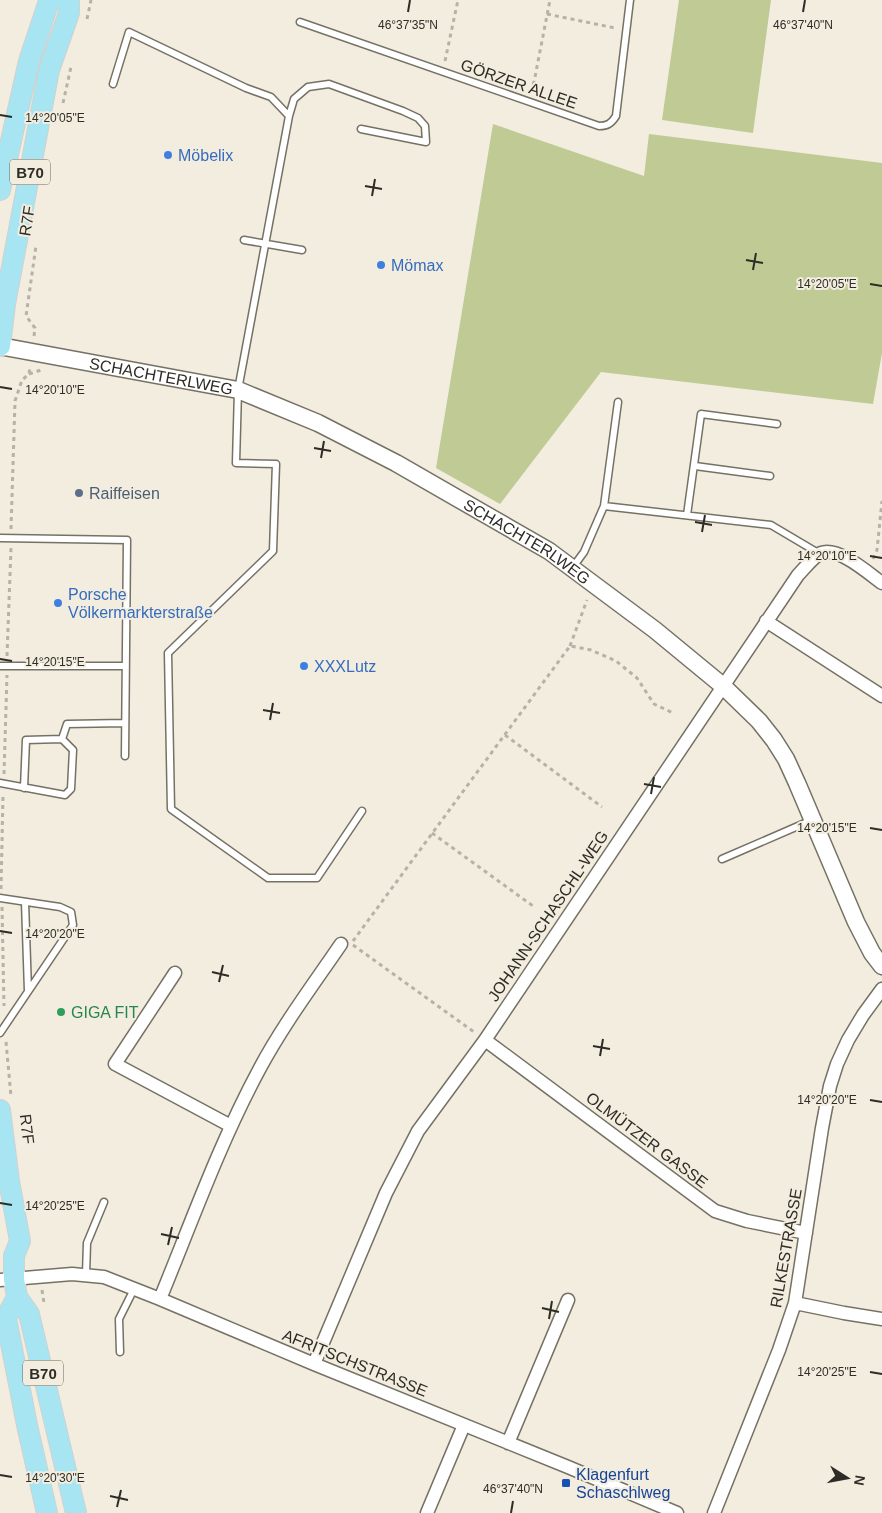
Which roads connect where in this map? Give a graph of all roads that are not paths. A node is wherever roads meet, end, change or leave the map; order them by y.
1 (52, 0) edge
2 (69, 0) edge
3 (630, 0) edge
4 (300, 22) dead end
5 (113, 84) dead end
6 (289, 116) junction
7 (361, 129) dead end
8 (0, 190) edge
9 (244, 240) dead end
10 (266, 244) junction
11 (302, 250) dead end
12 (0, 346) edge
13 (238, 390) junction
14 (618, 402) dead end
15 (777, 424) dead end
16 (695, 466) junction
17 (770, 476) dead end
18 (604, 506) junction
19 (687, 515) junction
20 (0, 538) edge
21 (820, 554) junction
22 (572, 568) junction
23 (882, 582) edge
24 (766, 621) junction
25 (4, 666) edge
26 (126, 666) junction
27 (723, 686) junction
28 (882, 696) edge
29 (125, 724) junction
30 (62, 739) junction
31 (125, 756) dead end
32 (2, 784) edge
33 (24, 788) junction
34 (362, 811) dead end
35 (813, 820) junction
36 (722, 859) dead end
37 (1, 898) edge
38 (25, 902) junction
39 (346, 944) road end
40 (882, 966) edge
41 (175, 973) dead end
42 (882, 989) edge
43 (28, 992) junction
44 (0, 1033) edge
45 (485, 1040) junction
46 (5, 1104) edge
47 (231, 1126) junction
48 (104, 1202) dead end
49 (806, 1233) junction
50 (7, 1253) edge
51 (86, 1275) junction
52 (10, 1285) edge
53 (134, 1289) junction
54 (160, 1299) junction
55 (568, 1300) dead end
56 (795, 1303) junction
57 (882, 1319) edge
58 (120, 1352) dead end
59 (314, 1364) junction
60 (464, 1425) junction
61 (508, 1443) junction
62 (661, 1510) edge
63 (47, 1513) edge
64 (76, 1513) edge
65 (427, 1513) edge
66 (677, 1513) edge
67 (714, 1513) edge

1 - 8 main road, B70
2 - 12 main road, B70
3 - 4 lane, GÖRZER ALLEE
5 - 6 lane
6 - 7 lane
6 - 10 lane
9 - 10 lane
10 - 11 lane
10 - 13 lane
12 - 13 street, SCHACHTERLWEG
13 - 22 street, SCHACHTERLWEG
13 - 34 lane
14 - 18 lane
15 - 16 lane
16 - 17 lane
16 - 19 lane
18 - 19 lane
18 - 22 lane
19 - 21 lane
20 - 26 lane
21 - 23 street
21 - 24 street, JOHANN-SCHASCHL-WEG
22 - 27 street, SCHACHTERLWEG
24 - 27 street, JOHANN-SCHASCHL-WEG
24 - 28 street
25 - 26 lane
26 - 29 lane
27 - 35 street, SCHACHTERLWEG
27 - 45 street, JOHANN-SCHASCHL-WEG
29 - 30 lane
29 - 31 lane
30 - 33 lane
30 - 33 lane
32 - 33 lane
35 - 36 lane
35 - 40 street, SCHACHTERLWEG
37 - 38 lane
38 - 43 lane
38 - 43 lane
39 - 47 street
41 - 47 street
42 - 49 street, RILKESTRASSE
43 - 44 lane
45 - 49 street, OLMÜTZER GASSE
45 - 59 street, JOHANN-SCHASCHL-WEG
46 - 50 main road, B70
47 - 54 street
48 - 51 lane
49 - 56 street, RILKESTRASSE
50 - 52 main road, B70
51 - 52 street, AFRITSCHSTRASSE
51 - 53 street, AFRITSCHSTRASSE
52 - 63 main road, B70
52 - 64 main road, B70
53 - 54 street, AFRITSCHSTRASSE
53 - 58 lane
54 - 59 street, AFRITSCHSTRASSE
55 - 61 street
56 - 57 street
56 - 67 street, RILKESTRASSE
59 - 60 street, AFRITSCHSTRASSE
60 - 61 street, AFRITSCHSTRASSE
60 - 65 street
61 - 62 street, AFRITSCHSTRASSE
62 - 66 street, AFRITSCHSTRASSE

